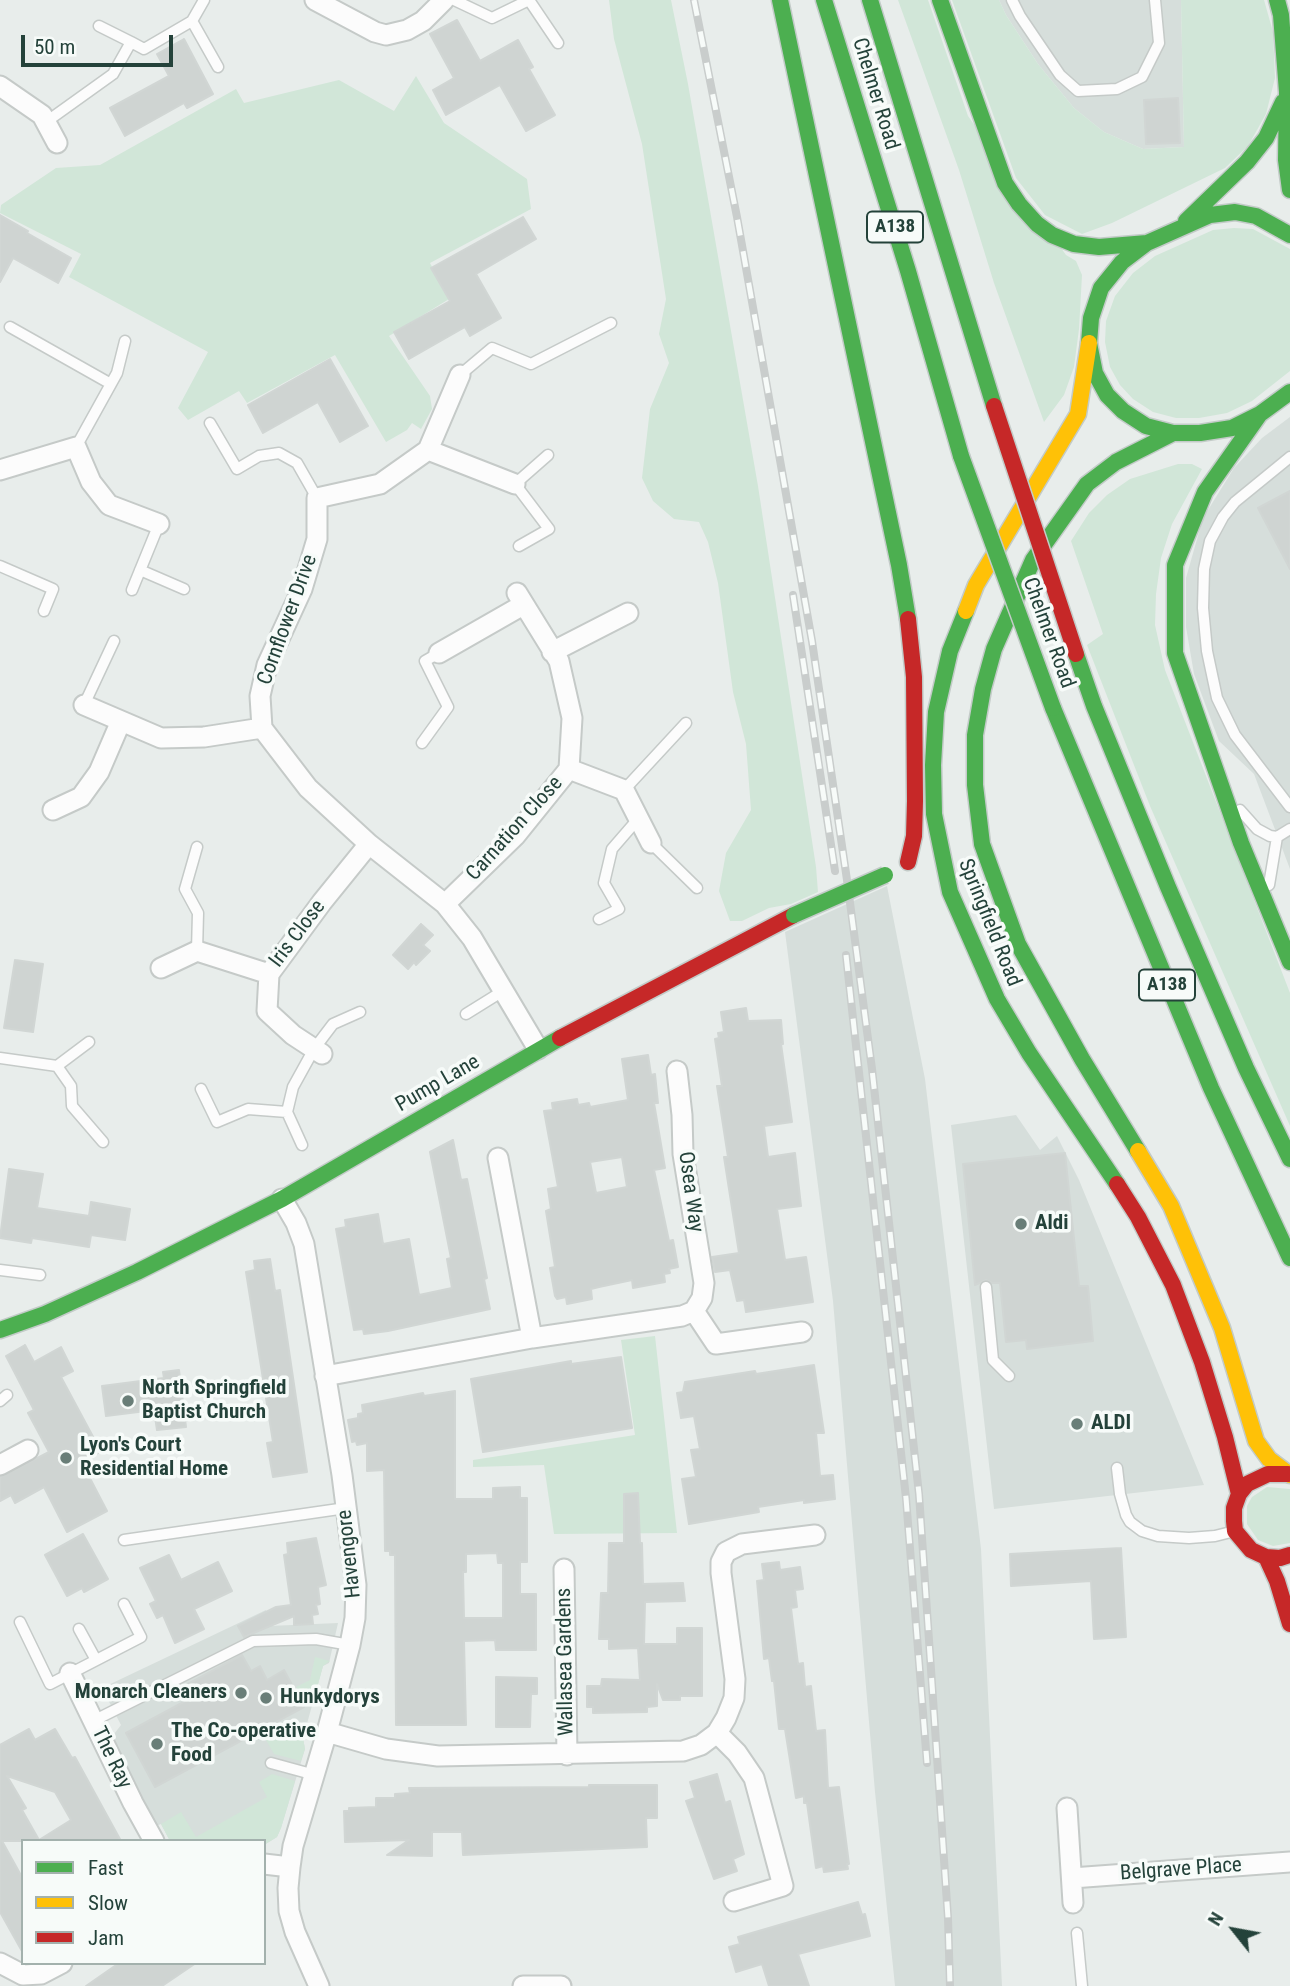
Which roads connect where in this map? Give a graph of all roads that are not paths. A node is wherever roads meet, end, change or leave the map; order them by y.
1 (204, 0) edge
2 (316, 0) edge
3 (444, 0) edge
4 (454, 0) edge
5 (529, 0) edge
6 (780, 0) edge
7 (824, 0) edge
8 (870, 0) edge
9 (940, 0) edge
10 (1012, 0) edge
11 (1155, 0) edge
12 (1277, 0) edge
13 (192, 21) junction
14 (99, 26) dead end
15 (131, 42) junction
16 (558, 43) dead end
17 (218, 66) dead end
18 (0, 86) edge
19 (1287, 92) junction
20 (46, 122) junction
21 (57, 143) dead end
22 (1290, 190) edge
23 (1181, 226) junction
24 (1290, 235) edge
25 (1147, 243) junction
26 (611, 323) dead end
27 (10, 327) dead end
28 (125, 341) dead end
29 (1089, 343) junction
30 (460, 375) joint
31 (111, 384) junction
32 (1290, 392) edge
33 (1260, 414) junction
34 (210, 423) dead end
35 (1174, 433) junction
36 (76, 447) junction
37 (428, 450) junction
38 (548, 455) dead end
39 (1290, 457) edge
40 (0, 470) edge
41 (515, 484) junction
42 (317, 498) junction
43 (159, 524) joint
44 (519, 546) dead end
45 (0, 566) edge
46 (140, 570) junction
47 (184, 589) dead end
48 (132, 590) dead end
49 (44, 611) dead end
50 (628, 613) dead end
51 (114, 641) dead end
52 (552, 652) junction
53 (439, 653) joint
54 (914, 677) junction
55 (84, 705) joint
56 (121, 721) junction
57 (686, 723) dead end
58 (262, 728) junction
59 (422, 743) dead end
60 (933, 765) junction
61 (569, 769) junction
62 (1222, 789) junction
63 (624, 790) junction
64 (1290, 807) edge
65 (53, 810) dead end
66 (934, 814) junction
67 (639, 819) junction
68 (1290, 829) edge
69 (1277, 837) junction
70 (651, 843) joint
71 (369, 844) junction
72 (197, 847) dead end
73 (901, 870) junction
74 (932, 885) dead end
75 (697, 888) dead end
76 (445, 904) junction
77 (599, 919) dead end
78 (1274, 923) junction
79 (197, 951) junction
80 (1290, 962) edge
81 (161, 968) dead end
82 (269, 974) junction
83 (503, 991) junction
84 (996, 999) junction
85 (360, 1012) dead end
86 (466, 1014) dead end
87 (89, 1042) dead end
88 (538, 1049) junction
89 (318, 1051) junction
90 (0, 1059) edge
91 (57, 1066) junction
92 (677, 1071) dead end
93 (201, 1089) dead end
94 (287, 1112) junction
95 (103, 1142) dead end
96 (302, 1145) dead end
97 (498, 1158) dead end
98 (1290, 1158) edge
99 (282, 1199) junction
100 (1290, 1258) edge
101 (0, 1270) edge
102 (40, 1275) dead end
103 (986, 1287) dead end
104 (694, 1311) junction
105 (0, 1331) edge
106 (802, 1332) dead end
107 (532, 1338) junction
108 (325, 1376) junction
109 (1009, 1376) dead end
110 (28, 1450) dead end
111 (0, 1465) edge
112 (1117, 1468) dead end
113 (1289, 1475) edge
114 (1239, 1494) junction
115 (346, 1508) junction
116 (1236, 1531) junction
117 (816, 1535) dead end
118 (124, 1540) dead end
119 (1290, 1555) edge
120 (1266, 1557) junction
121 (564, 1569) dead end
122 (124, 1604) dead end
123 (20, 1622) dead end
124 (1290, 1624) edge
125 (79, 1629) dead end
126 (350, 1645) junction
127 (96, 1660) junction
128 (70, 1673) junction
129 (93, 1721) junction
130 (327, 1732) junction
131 (717, 1733) junction
132 (567, 1755) junction
133 (271, 1763) dead end
134 (314, 1775) junction
135 (1067, 1808) dead end
136 (153, 1839) edge
137 (1290, 1862) edge
138 (266, 1864) edge
139 (289, 1867) junction
140 (1072, 1878) junction
141 (734, 1902) dead end
142 (1073, 1902) dead end
143 (1077, 1933) dead end
144 (58, 1965) edge
145 (4, 1973) edge
146 (320, 1986) edge
147 (523, 1986) edge
148 (561, 1986) edge
149 (1083, 1986) edge

1 - 13 lane
2 - 3 street
4 - 5 lane
5 - 16 lane
6 - 54 main road
7 - 100 main road, Chelmer Road / A138, bridge
8 - 98 main road, Chelmer Road / A138, bridge
9 - 25 main road
10 - 11 lane
12 - 19 main road
13 - 15 lane
13 - 17 lane
14 - 15 lane
15 - 20 lane
18 - 20 street
19 - 22 main road
19 - 23 main road
20 - 21 street
23 - 24 main road
23 - 25 main road
25 - 29 main road, Springfield Road
26 - 30 lane
27 - 31 lane
28 - 31 lane
29 - 35 main road
29 - 60 main road, Springfield Road
30 - 37 street
31 - 36 lane
32 - 33 main road
33 - 35 main road
33 - 62 main road
34 - 42 lane
35 - 113 main road, Springfield Road
36 - 40 street
36 - 43 street
37 - 41 street
37 - 42 street
38 - 41 lane
39 - 64 lane
41 - 44 lane
42 - 58 street, Cornflower Drive
43 - 46 lane
45 - 49 lane
46 - 47 lane
46 - 48 lane
50 - 52 street
51 - 55 lane
52 - 53 street, Carnation Close
52 - 61 street, Carnation Close
53 - 59 lane
54 - 60 main road
54 - 73 main road
55 - 56 street
56 - 58 street
56 - 65 street
57 - 63 lane
58 - 71 street
60 - 66 main road, Springfield Road
61 - 63 street
61 - 76 street, Carnation Close
62 - 69 lane
62 - 78 main road
63 - 67 street
66 - 73 main road
66 - 84 main road, Springfield Road
67 - 70 street
67 - 77 lane
68 - 69 lane
69 - 78 lane
70 - 75 lane
71 - 76 street
71 - 82 street, Iris Close
72 - 79 lane
73 - 88 main road, Pump Lane, bridge
74 - 84 main road
76 - 83 street
78 - 80 main road
79 - 81 street
79 - 82 street
82 - 89 street, Iris Close
83 - 86 lane
83 - 88 street
84 - 114 main road, Springfield Road
85 - 89 lane
87 - 91 lane
88 - 99 main road, Pump Lane
89 - 94 lane
90 - 91 lane
91 - 95 lane
92 - 104 street, Osea Way
93 - 94 lane
94 - 96 lane
97 - 107 street
99 - 105 main road, Pump Lane
99 - 108 street, Havengore
101 - 102 lane
103 - 109 lane
104 - 106 street
104 - 107 street
107 - 108 street
108 - 115 street, Havengore
110 - 111 street
112 - 116 lane
113 - 114 main road, Springfield Road
114 - 116 main road, Springfield Road
115 - 118 lane
115 - 126 street, Havengore
116 - 120 main road
117 - 131 street
119 - 120 main road
120 - 124 main road
121 - 132 street, Wallasea Gardens
122 - 127 lane
123 - 128 lane
125 - 127 lane
126 - 129 lane
126 - 130 street, Havengore
127 - 128 lane
128 - 129 street, The Ray
129 - 136 street, The Ray
130 - 132 street, Wallasea Gardens
130 - 134 street, Havengore
131 - 132 street, Wallasea Gardens
131 - 141 street
133 - 134 lane
134 - 139 street, Havengore
135 - 140 street
137 - 140 street, Belgrave Place
138 - 139 street
139 - 146 street, Havengore
140 - 142 street
143 - 149 lane
144 - 145 street
147 - 148 street

